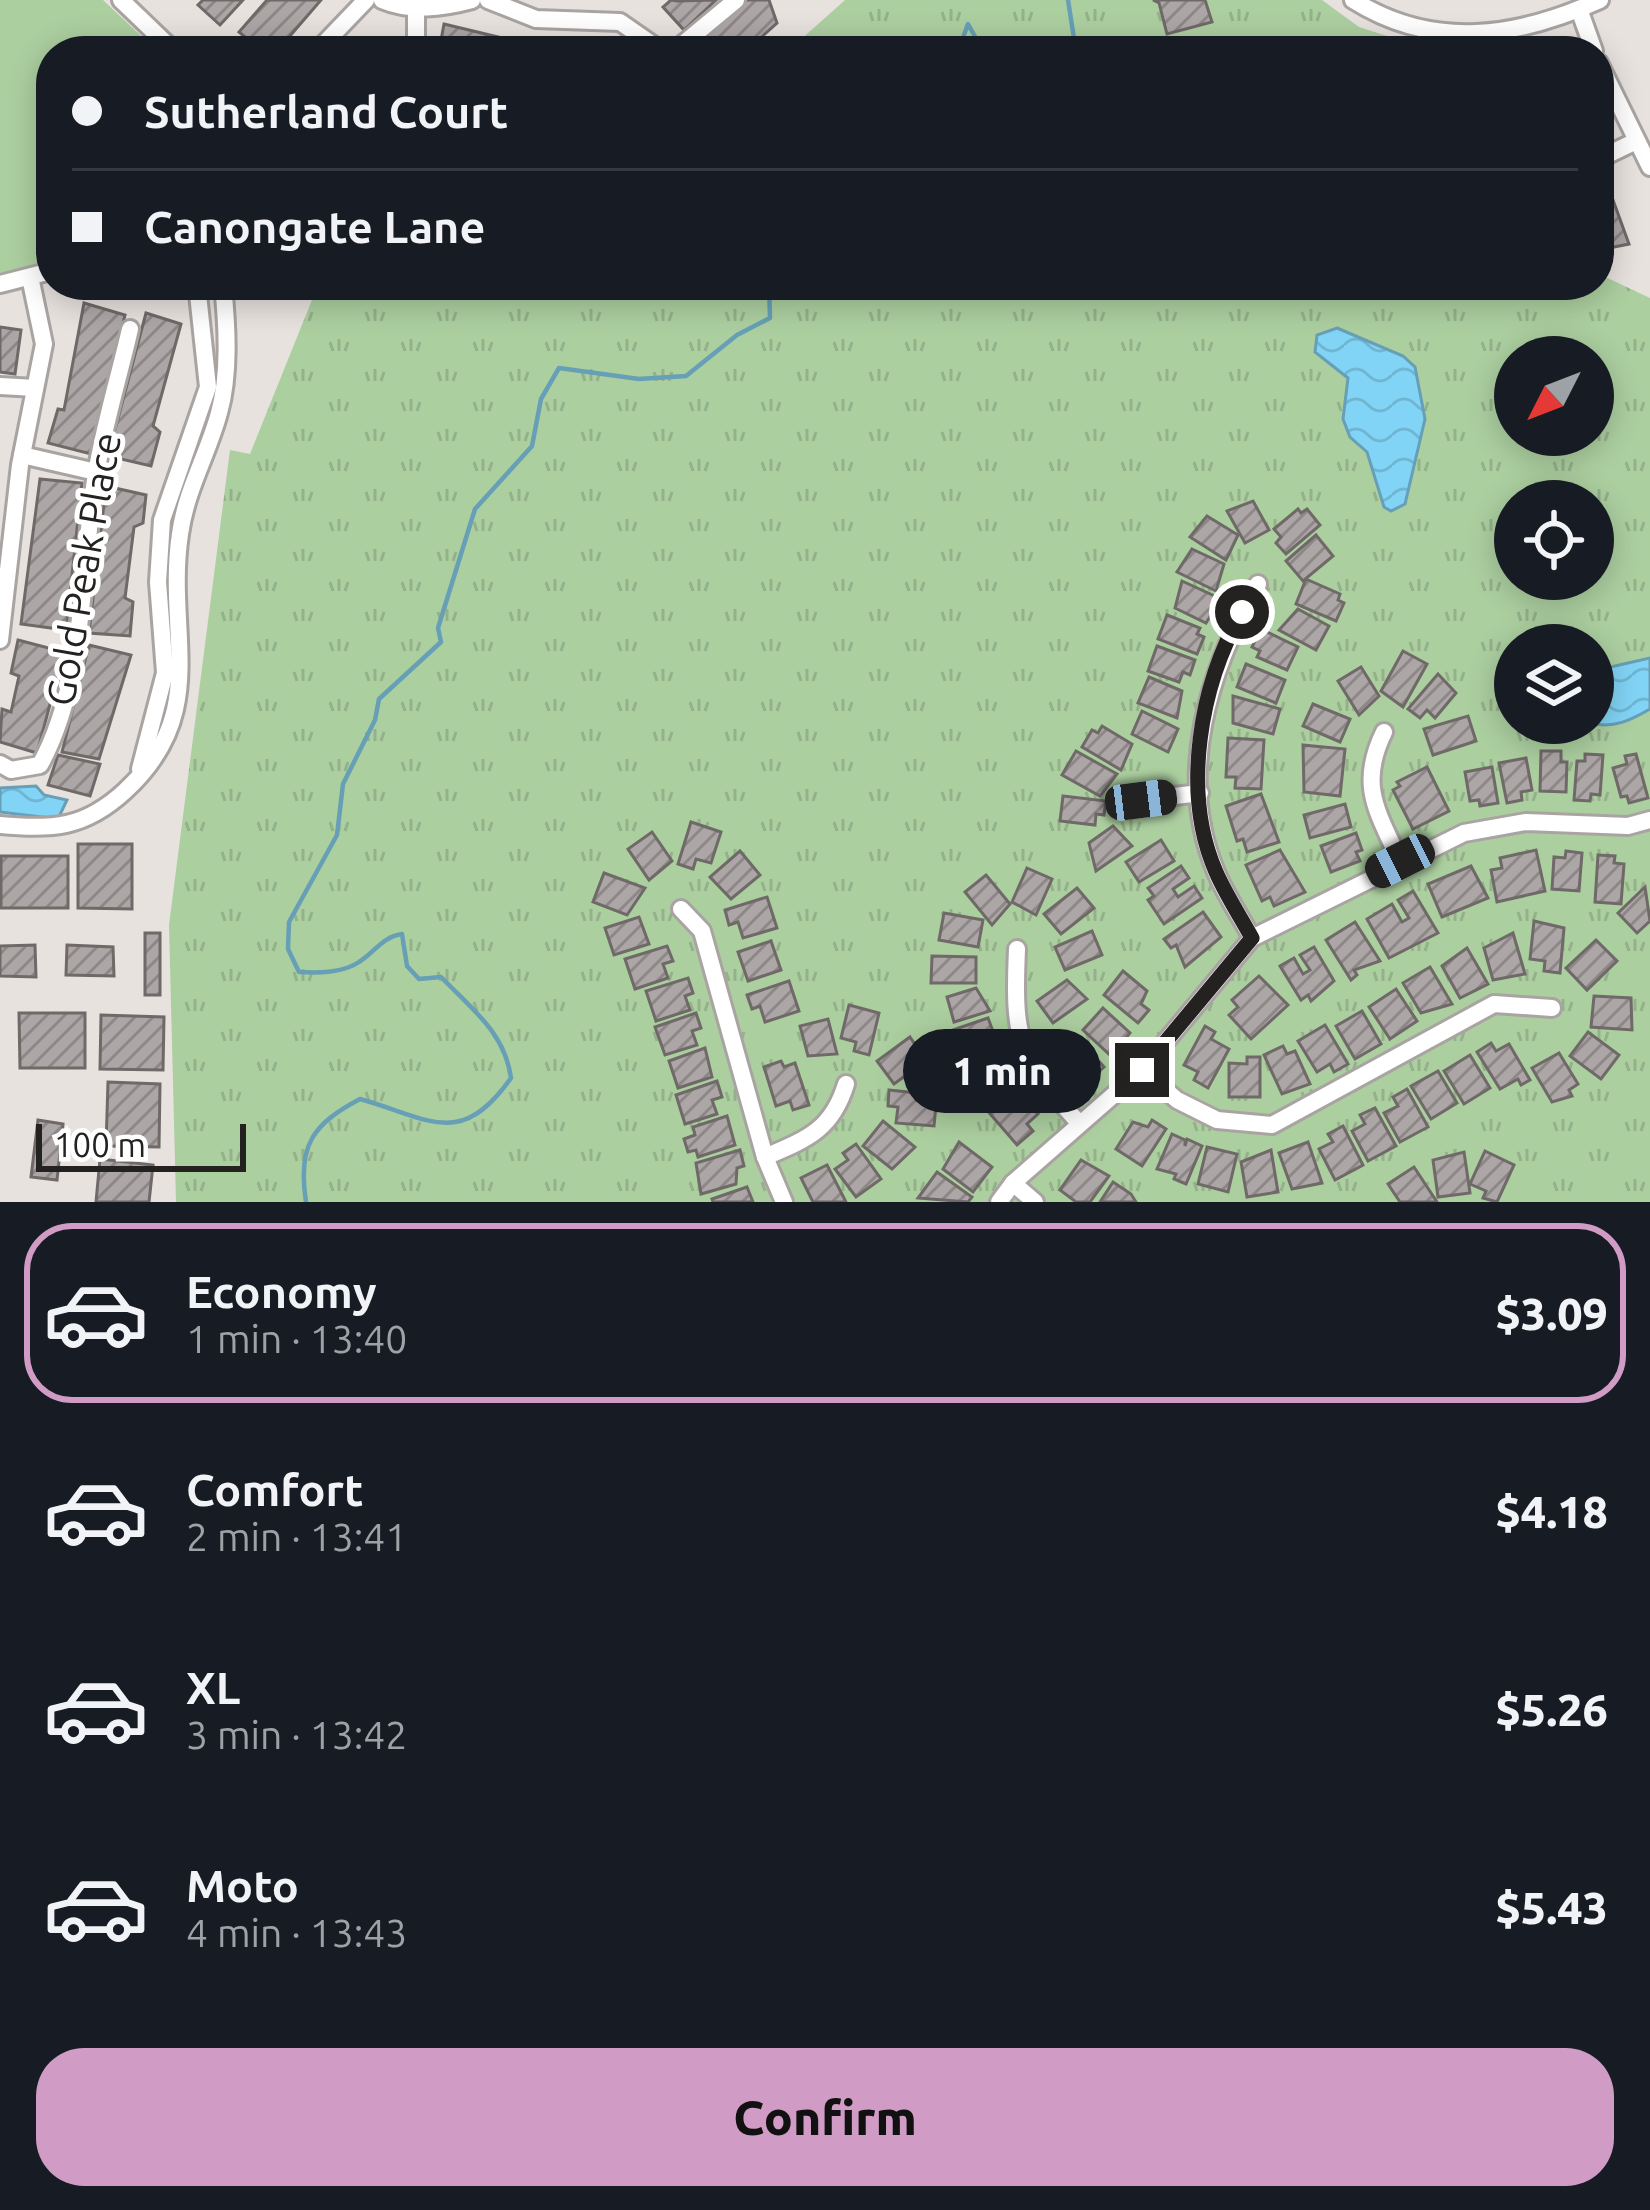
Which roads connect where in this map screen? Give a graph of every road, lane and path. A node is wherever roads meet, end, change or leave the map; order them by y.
1 (121, 0) edge
2 (366, 0) edge
3 (382, 0) edge
4 (472, 0) edge
5 (488, 0) edge
6 (736, 0) edge
7 (1353, 0) edge
8 (1600, 0) edge
9 (416, 7) junction
10 (1579, 10) junction
11 (158, 36) edge
12 (334, 36) edge
13 (416, 36) edge
14 (638, 36) edge
15 (694, 36) edge
16 (1589, 36) edge
17 (1614, 97) edge
18 (1634, 142) junction
19 (1614, 152) edge
20 (1650, 167) edge
21 (36, 275) edge
22 (30, 277) junction
23 (0, 284) edge
24 (199, 300) edge
25 (223, 300) edge
26 (130, 329) dead end
27 (0, 386) edge
28 (35, 388) junction
29 (22, 455) junction
30 (96, 472) junction
31 (6, 528) edge
32 (1258, 584) dead end
33 (0, 640) edge
34 (1384, 732) dead end
35 (0, 764) edge
36 (130, 786) junction
37 (1200, 793) junction
38 (1141, 800) dead end
39 (1650, 820) edge
40 (0, 825) edge
41 (1400, 861) junction
42 (681, 909) dead end
43 (1252, 938) junction
44 (1017, 949) dead end
45 (1552, 1008) dead end
46 (1142, 1070) junction
47 (846, 1084) dead end
48 (1078, 1123) junction
49 (765, 1156) junction
50 (1013, 1183) junction
51 (784, 1202) edge
52 (999, 1202) edge
53 (1034, 1202) edge

1 - 11 street
2 - 12 street
3 - 9 street
4 - 9 street
5 - 14 street
6 - 15 street
7 - 10 street
8 - 10 street
9 - 13 street
10 - 16 street
17 - 18 street
18 - 19 street
18 - 20 street
21 - 22 street
22 - 23 street
22 - 28 street, Gold Peak Place
24 - 36 street
25 - 36 street
26 - 30 street, Gold Peak Place
27 - 28 street
28 - 29 street, Gold Peak Place
29 - 30 street
29 - 31 street, Gold Peak Place
30 - 35 street, Gold Peak Place
31 - 33 street, Gold Peak Place
32 - 37 street
34 - 41 street
36 - 40 street
37 - 38 street
37 - 43 street
39 - 41 street
41 - 43 street
42 - 49 street
43 - 46 street
44 - 48 street
45 - 46 street
46 - 48 street
47 - 49 street
48 - 50 street
49 - 51 street
50 - 52 street
50 - 53 street

